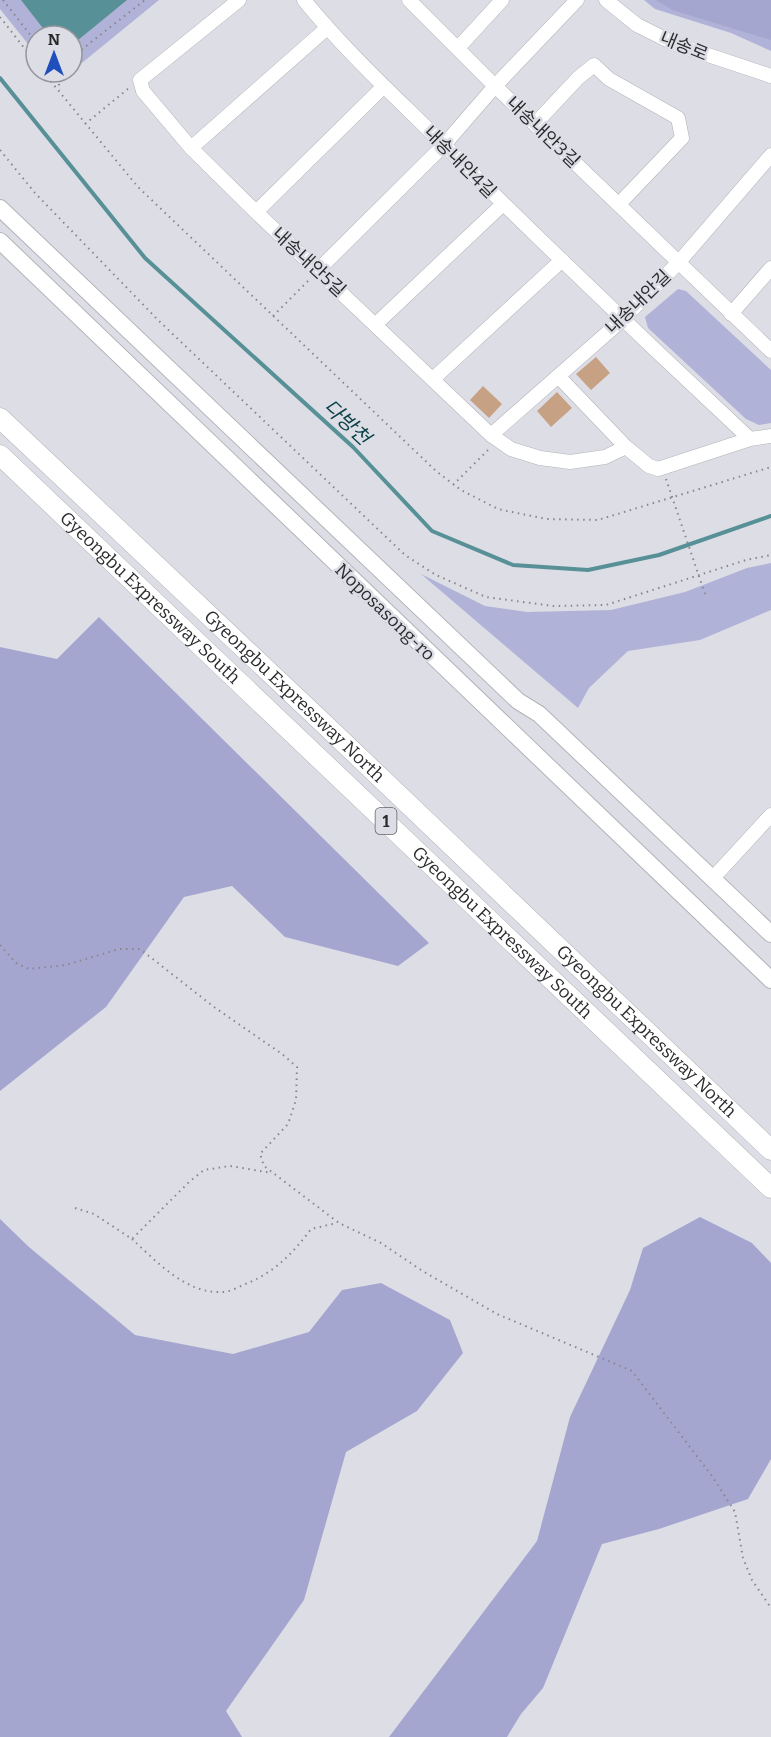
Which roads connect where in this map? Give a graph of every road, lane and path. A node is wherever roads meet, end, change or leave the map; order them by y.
1 (3, 0) edge
2 (145, 0) edge
3 (239, 0) edge
4 (304, 0) edge
5 (409, 0) edge
6 (502, 0) edge
7 (577, 0) edge
8 (606, 0) edge
9 (0, 17) edge
10 (24, 27) edge
11 (327, 28) junction
12 (24, 48) edge
13 (84, 48) edge
14 (458, 48) junction
15 (771, 76) edge
16 (140, 80) junction
17 (53, 84) edge
18 (59, 84) edge
19 (495, 86) junction
20 (383, 87) junction
21 (60, 93) junction
22 (85, 124) junction
23 (535, 124) junction
24 (444, 145) junction
25 (191, 148) junction
26 (0, 150) edge
27 (771, 155) edge
28 (503, 204) junction
29 (619, 204) junction
30 (0, 208) edge
31 (256, 212) junction
32 (0, 241) edge
33 (562, 260) junction
34 (679, 262) junction
35 (771, 268) edge
36 (318, 270) junction
37 (731, 314) junction
38 (273, 316) junction
39 (622, 320) junction
40 (375, 325) junction
41 (771, 351) edge
42 (558, 376) junction
43 (433, 379) junction
44 (0, 418) edge
45 (771, 436) edge
46 (494, 437) junction
47 (750, 439) junction
48 (626, 447) junction
49 (0, 455) edge
50 (771, 467) edge
51 (662, 468) junction
52 (453, 485) junction
53 (672, 498) junction
54 (771, 555) edge
55 (699, 575) junction
56 (705, 594) dead end
57 (771, 815) edge
58 (713, 878) junction
59 (771, 934) edge
60 (0, 945) edge
61 (771, 980) edge
62 (771, 1150) edge
63 (272, 1173) junction
64 (771, 1188) edge
65 (75, 1209) dead end
66 (339, 1223) junction
67 (132, 1239) junction
68 (771, 1608) edge

1 - 10 path
2 - 13 path
3 - 16 street
4 - 11 street, 내송내안4길
5 - 14 street, 내송내안3길
6 - 14 street
7 - 19 street
8 - 15 street, 내송로
9 - 12 path
11 - 20 street, 내송내안4길
11 - 25 street
14 - 19 street, 내송내안3길
16 - 22 path
16 - 25 street, 내송내안5길
17 - 21 path
18 - 21 path
19 - 23 street, 내송내안3길
19 - 24 street
20 - 24 street, 내송내안4길
20 - 31 street
21 - 22 path
22 - 38 path
23 - 29 street, 내송내안3길
23 - 29 street
24 - 28 street, 내송내안4길
24 - 36 street
25 - 31 street, 내송내안5길
26 - 55 path
27 - 34 street, 내송내안길
28 - 33 street, 내송내안4길
28 - 40 street
29 - 34 street, 내송내안3길
30 - 58 main road, Noposasong-ro
31 - 36 street, 내송내안5길
32 - 61 main road, Noposasong-ro
33 - 39 street, 내송내안4길
33 - 43 street
34 - 37 street, 내송내안3길
34 - 39 street, 내송내안길
35 - 37 street
36 - 38 path
36 - 40 street, 내송내안5길
37 - 41 street, 내송내안3길
38 - 52 path
39 - 42 street, 내송내안길
39 - 47 street, 내송내안4길
40 - 43 street, 내송내안5길
42 - 46 street, 내송내안길
42 - 48 street
43 - 46 street, 내송내안5길
44 - 62 highway, Gyeongbu Expressway North / 1
45 - 47 street
46 - 48 street, 내송내안5길
46 - 52 path
47 - 51 street
48 - 51 street
49 - 64 highway, Gyeongbu Expressway South / 1
50 - 53 path
51 - 53 path
52 - 53 path
53 - 55 path
54 - 55 path
55 - 56 path
57 - 58 street
58 - 59 main road, Noposasong-ro
60 - 63 path
63 - 66 path
63 - 67 path
65 - 67 path
66 - 67 path
66 - 68 path

